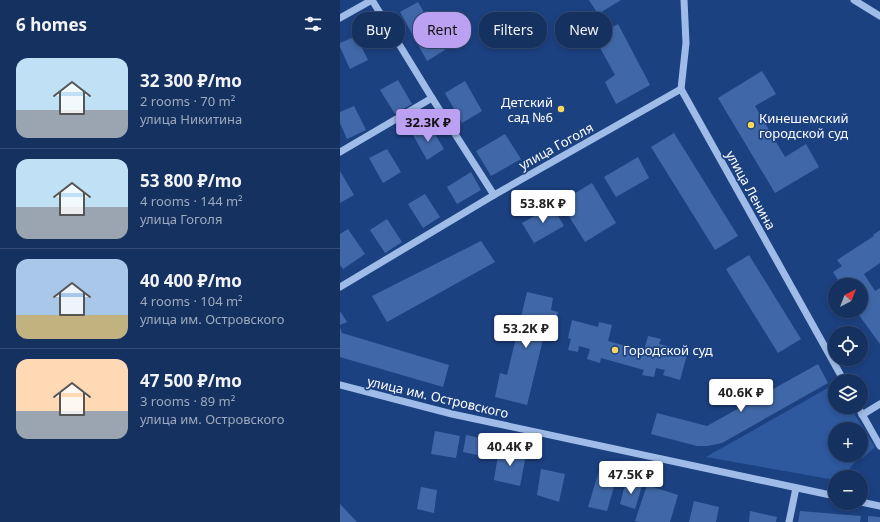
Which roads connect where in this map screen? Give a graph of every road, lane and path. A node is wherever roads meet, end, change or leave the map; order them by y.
1 (372, 0) edge
2 (684, 0) edge
3 (854, 0) edge
4 (880, 16) edge
5 (340, 18) edge
6 (681, 89) junction
7 (432, 98) junction
8 (340, 152) edge
9 (494, 195) junction
10 (340, 287) edge
11 (840, 374) edge
12 (340, 385) edge
13 (880, 404) edge
14 (868, 411) edge
15 (862, 414) edge
16 (880, 446) edge
17 (796, 488) junction
18 (828, 495) edge
19 (868, 503) edge
20 (880, 506) edge
21 (789, 522) edge

1 - 5 street
1 - 7 street
2 - 6 street
3 - 4 street
6 - 9 street, улица Гоголя
6 - 11 street, улица Ленина
7 - 8 street
7 - 9 street
9 - 10 street, улица Гоголя
12 - 17 street, улица им. Островского
13 - 14 street
15 - 16 street
17 - 18 street, улица им. Островского
17 - 21 street
19 - 20 street

